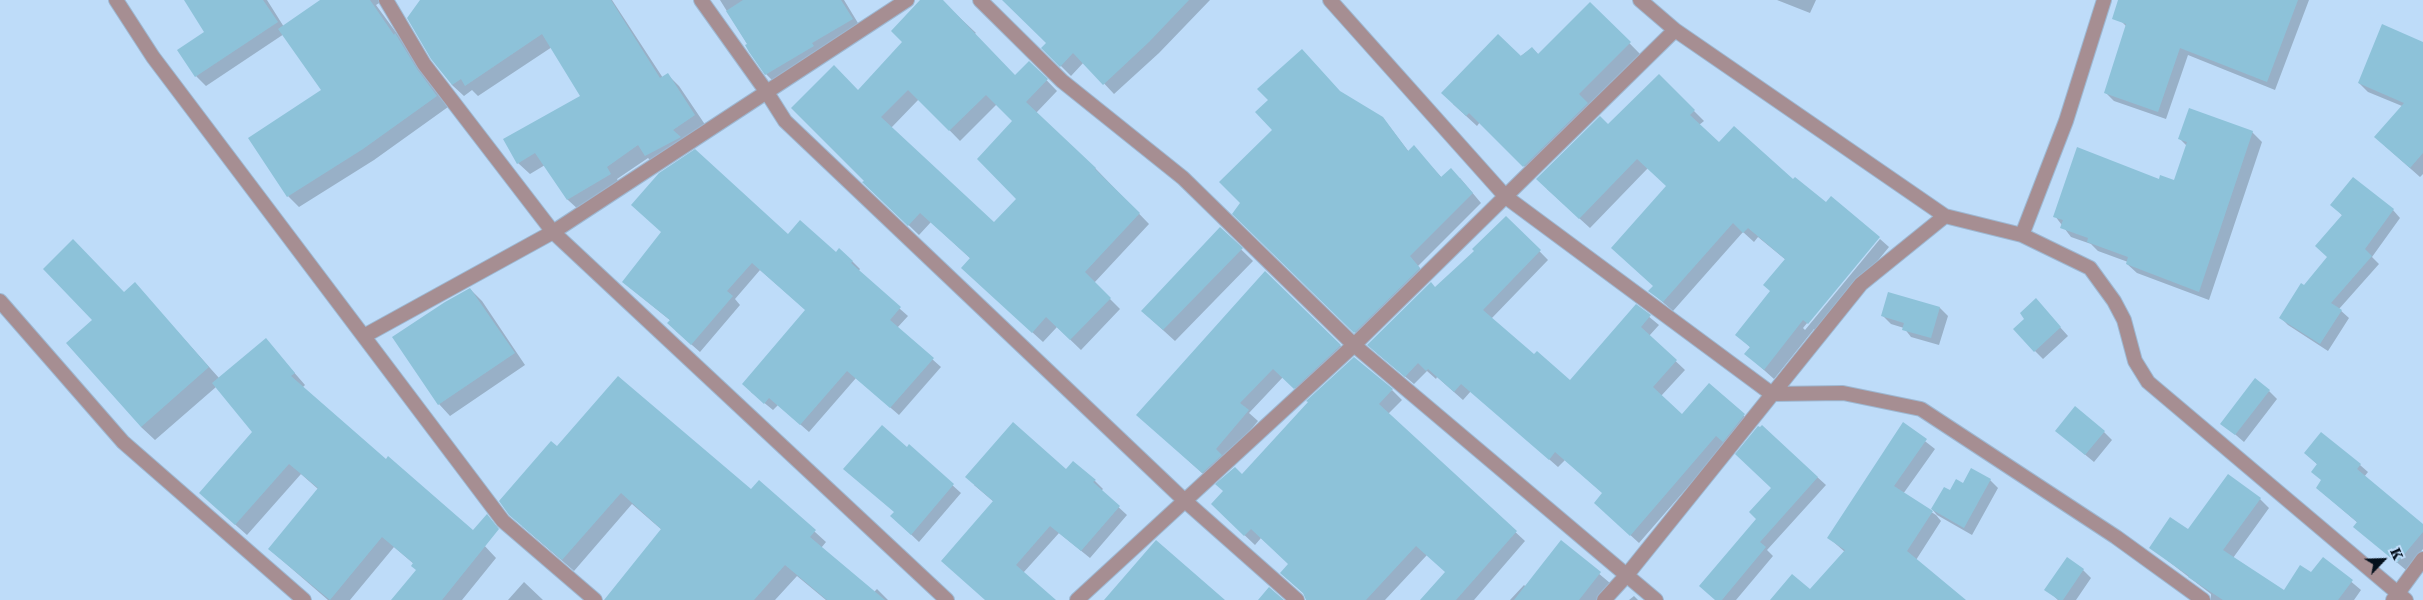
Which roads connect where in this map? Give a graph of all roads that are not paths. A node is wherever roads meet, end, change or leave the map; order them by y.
1 (116, 0) edge
2 (386, 0) edge
3 (701, 0) edge
4 (907, 0) edge
5 (980, 0) edge
6 (1330, 0) edge
7 (1640, 0) edge
8 (2104, 0) edge
9 (1675, 30) junction
10 (766, 91) junction
11 (1506, 197) junction
12 (1945, 216) junction
13 (553, 232) junction
14 (2022, 235) junction
15 (0, 301) edge
16 (364, 336) junction
17 (1354, 346) junction
18 (1772, 394) junction
19 (1184, 500) junction
20 (2423, 559) edge
21 (1626, 576) junction
22 (2399, 598) edge
23 (304, 600) edge
24 (595, 600) edge
25 (947, 600) edge
26 (1077, 600) edge
27 (1297, 600) edge
28 (1604, 600) edge
29 (1656, 600) edge
30 (2203, 600) edge

1 - 16 street
2 - 13 street
3 - 10 street
4 - 10 street
5 - 17 street
6 - 11 street
7 - 9 street
8 - 14 street
9 - 11 street
9 - 12 street
10 - 13 street
10 - 19 street
11 - 17 street
11 - 18 street
12 - 14 street
12 - 18 street
13 - 16 street
13 - 25 street
14 - 22 street
15 - 23 street
16 - 24 street
17 - 19 street
17 - 21 street
18 - 21 street
18 - 30 street
19 - 26 street
19 - 27 street
20 - 22 street
21 - 28 street
21 - 29 street

